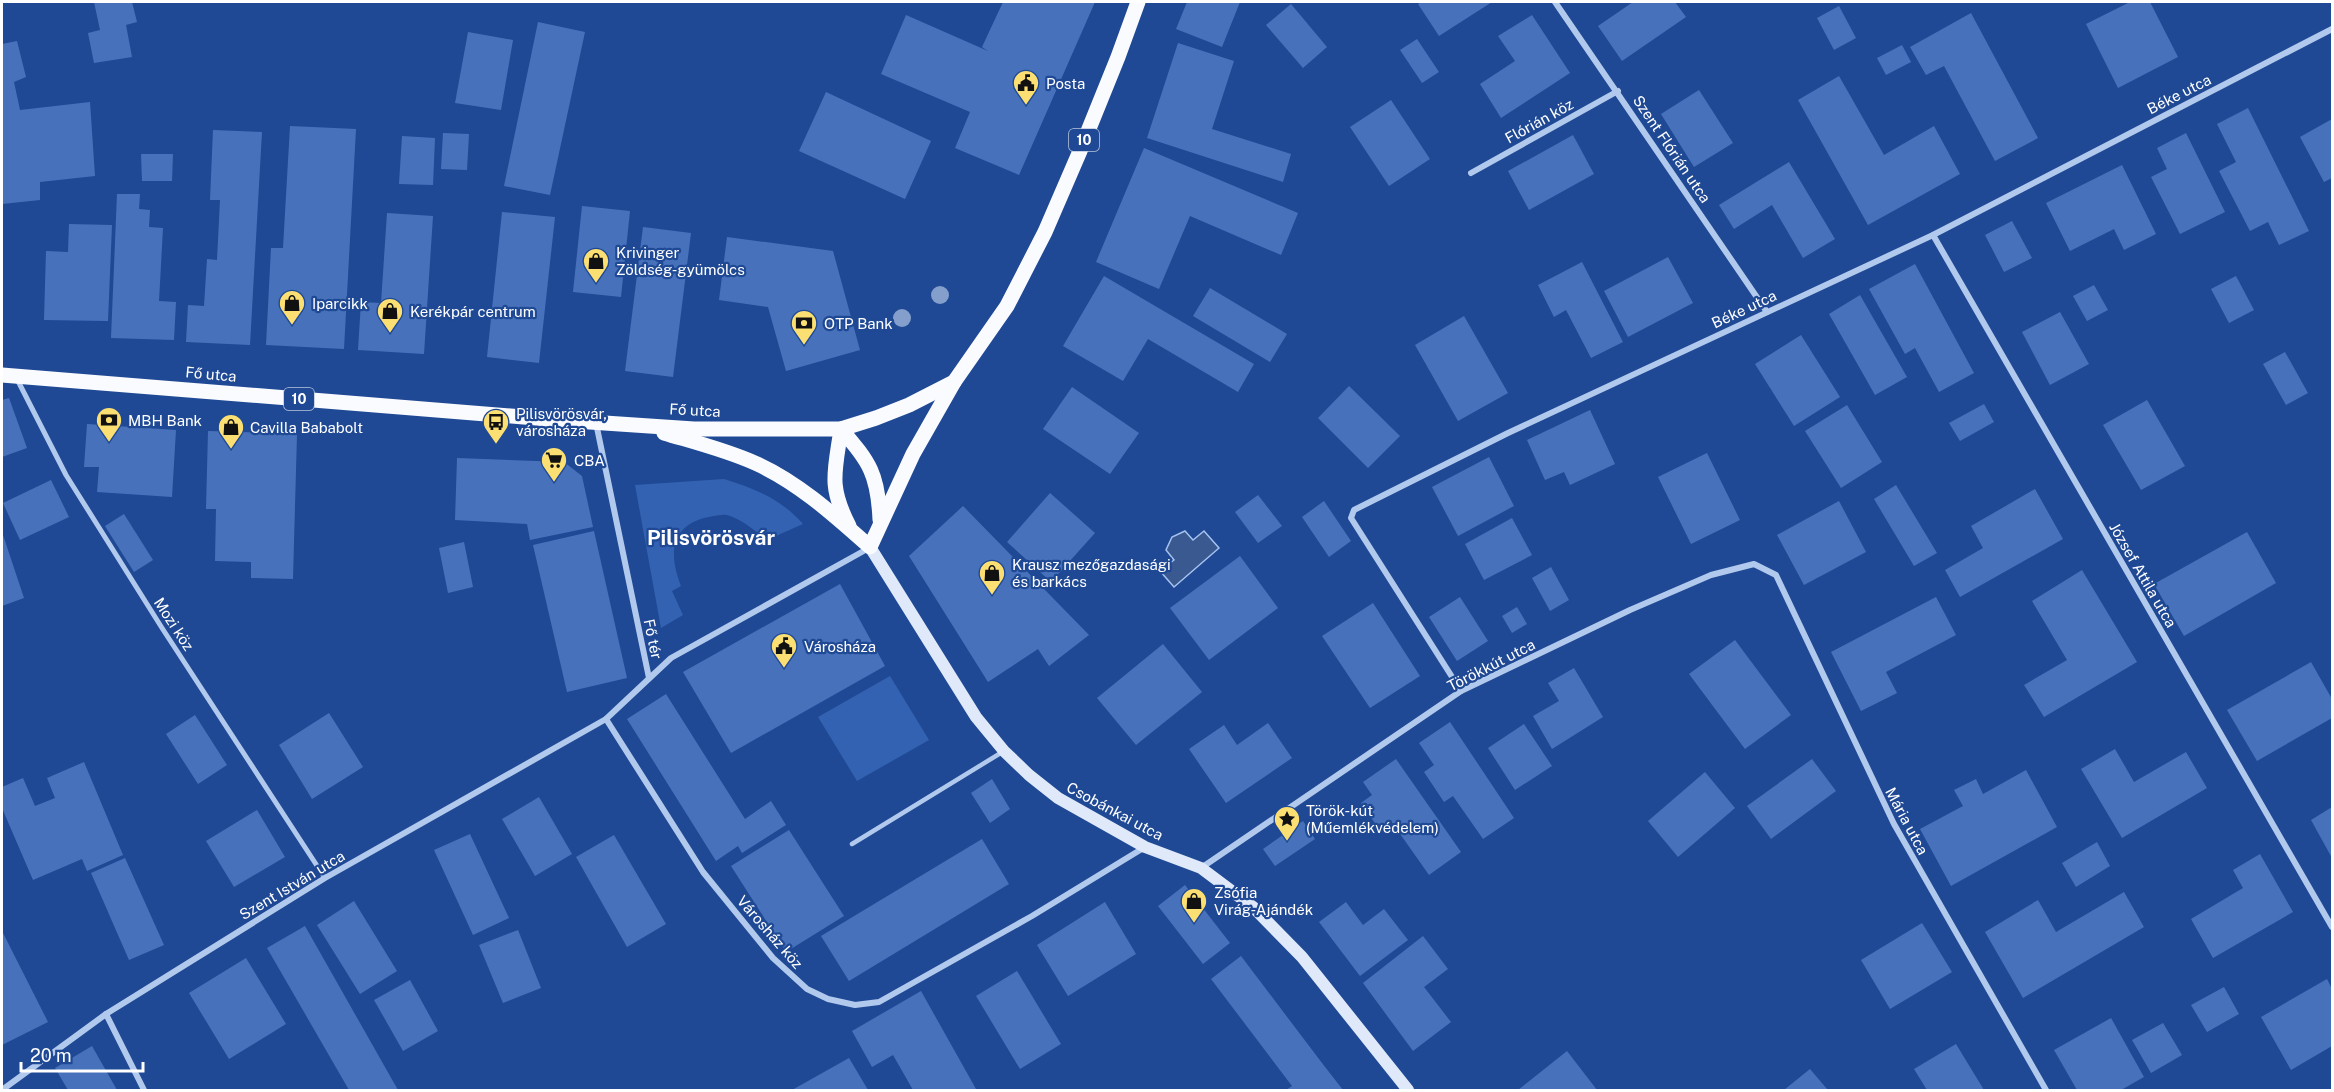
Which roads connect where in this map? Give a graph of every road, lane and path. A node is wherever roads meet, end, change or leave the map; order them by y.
1 (1138, 2) edge
2 (1555, 2) edge
3 (2332, 29) edge
4 (1618, 91) junction
5 (1471, 173) dead end
6 (1933, 235) junction
7 (1767, 312) junction
8 (8, 375) edge
9 (954, 382) junction
10 (596, 423) junction
11 (638, 425) junction
12 (842, 429) junction
13 (881, 523) junction
14 (852, 531) junction
15 (870, 547) junction
16 (1754, 564) joint
17 (649, 678) junction
18 (1461, 691) junction
19 (606, 719) junction
20 (1004, 751) junction
21 (852, 844) dead end
22 (1145, 847) junction
23 (1202, 868) junction
24 (325, 878) junction
25 (2332, 927) edge
26 (106, 1014) junction
27 (2, 1090) edge
28 (144, 1090) edge
29 (1408, 1090) edge
30 (2046, 1090) edge

1 - 9 main road, Fő utca / 10
2 - 4 street, Szent Flórián utca
3 - 6 street, Béke utca
4 - 5 street, Flórián köz
4 - 7 street, Szent Flórián utca
6 - 7 street, Béke utca
6 - 25 street, József Attila utca
7 - 18 street, Béke utca
8 - 10 main road, Fő utca / 10
8 - 24 street, Mozi köz
9 - 12 main road, Fő utca / 10
9 - 13 main road
10 - 11 main road, Fő utca / 10
10 - 17 street, Fő tér
11 - 12 main road, Fő utca / 10
11 - 14 main road
12 - 13 main road
12 - 14 main road
13 - 15 main road
14 - 15 main road
15 - 17 street, Fő tér
15 - 20 main road, Csobánkai utca
16 - 18 street, Törökkút utca
16 - 30 street, Mária utca
17 - 19 street, Szent István utca
18 - 23 street, Törökkút utca
19 - 22 street, Városház köz
19 - 24 street, Szent István utca
20 - 21 lane
20 - 22 main road, Csobánkai utca
22 - 23 main road, Csobánkai utca
23 - 29 main road, Csobánkai utca
24 - 26 street, Szent István utca
26 - 27 street, Szent István utca
26 - 28 street

